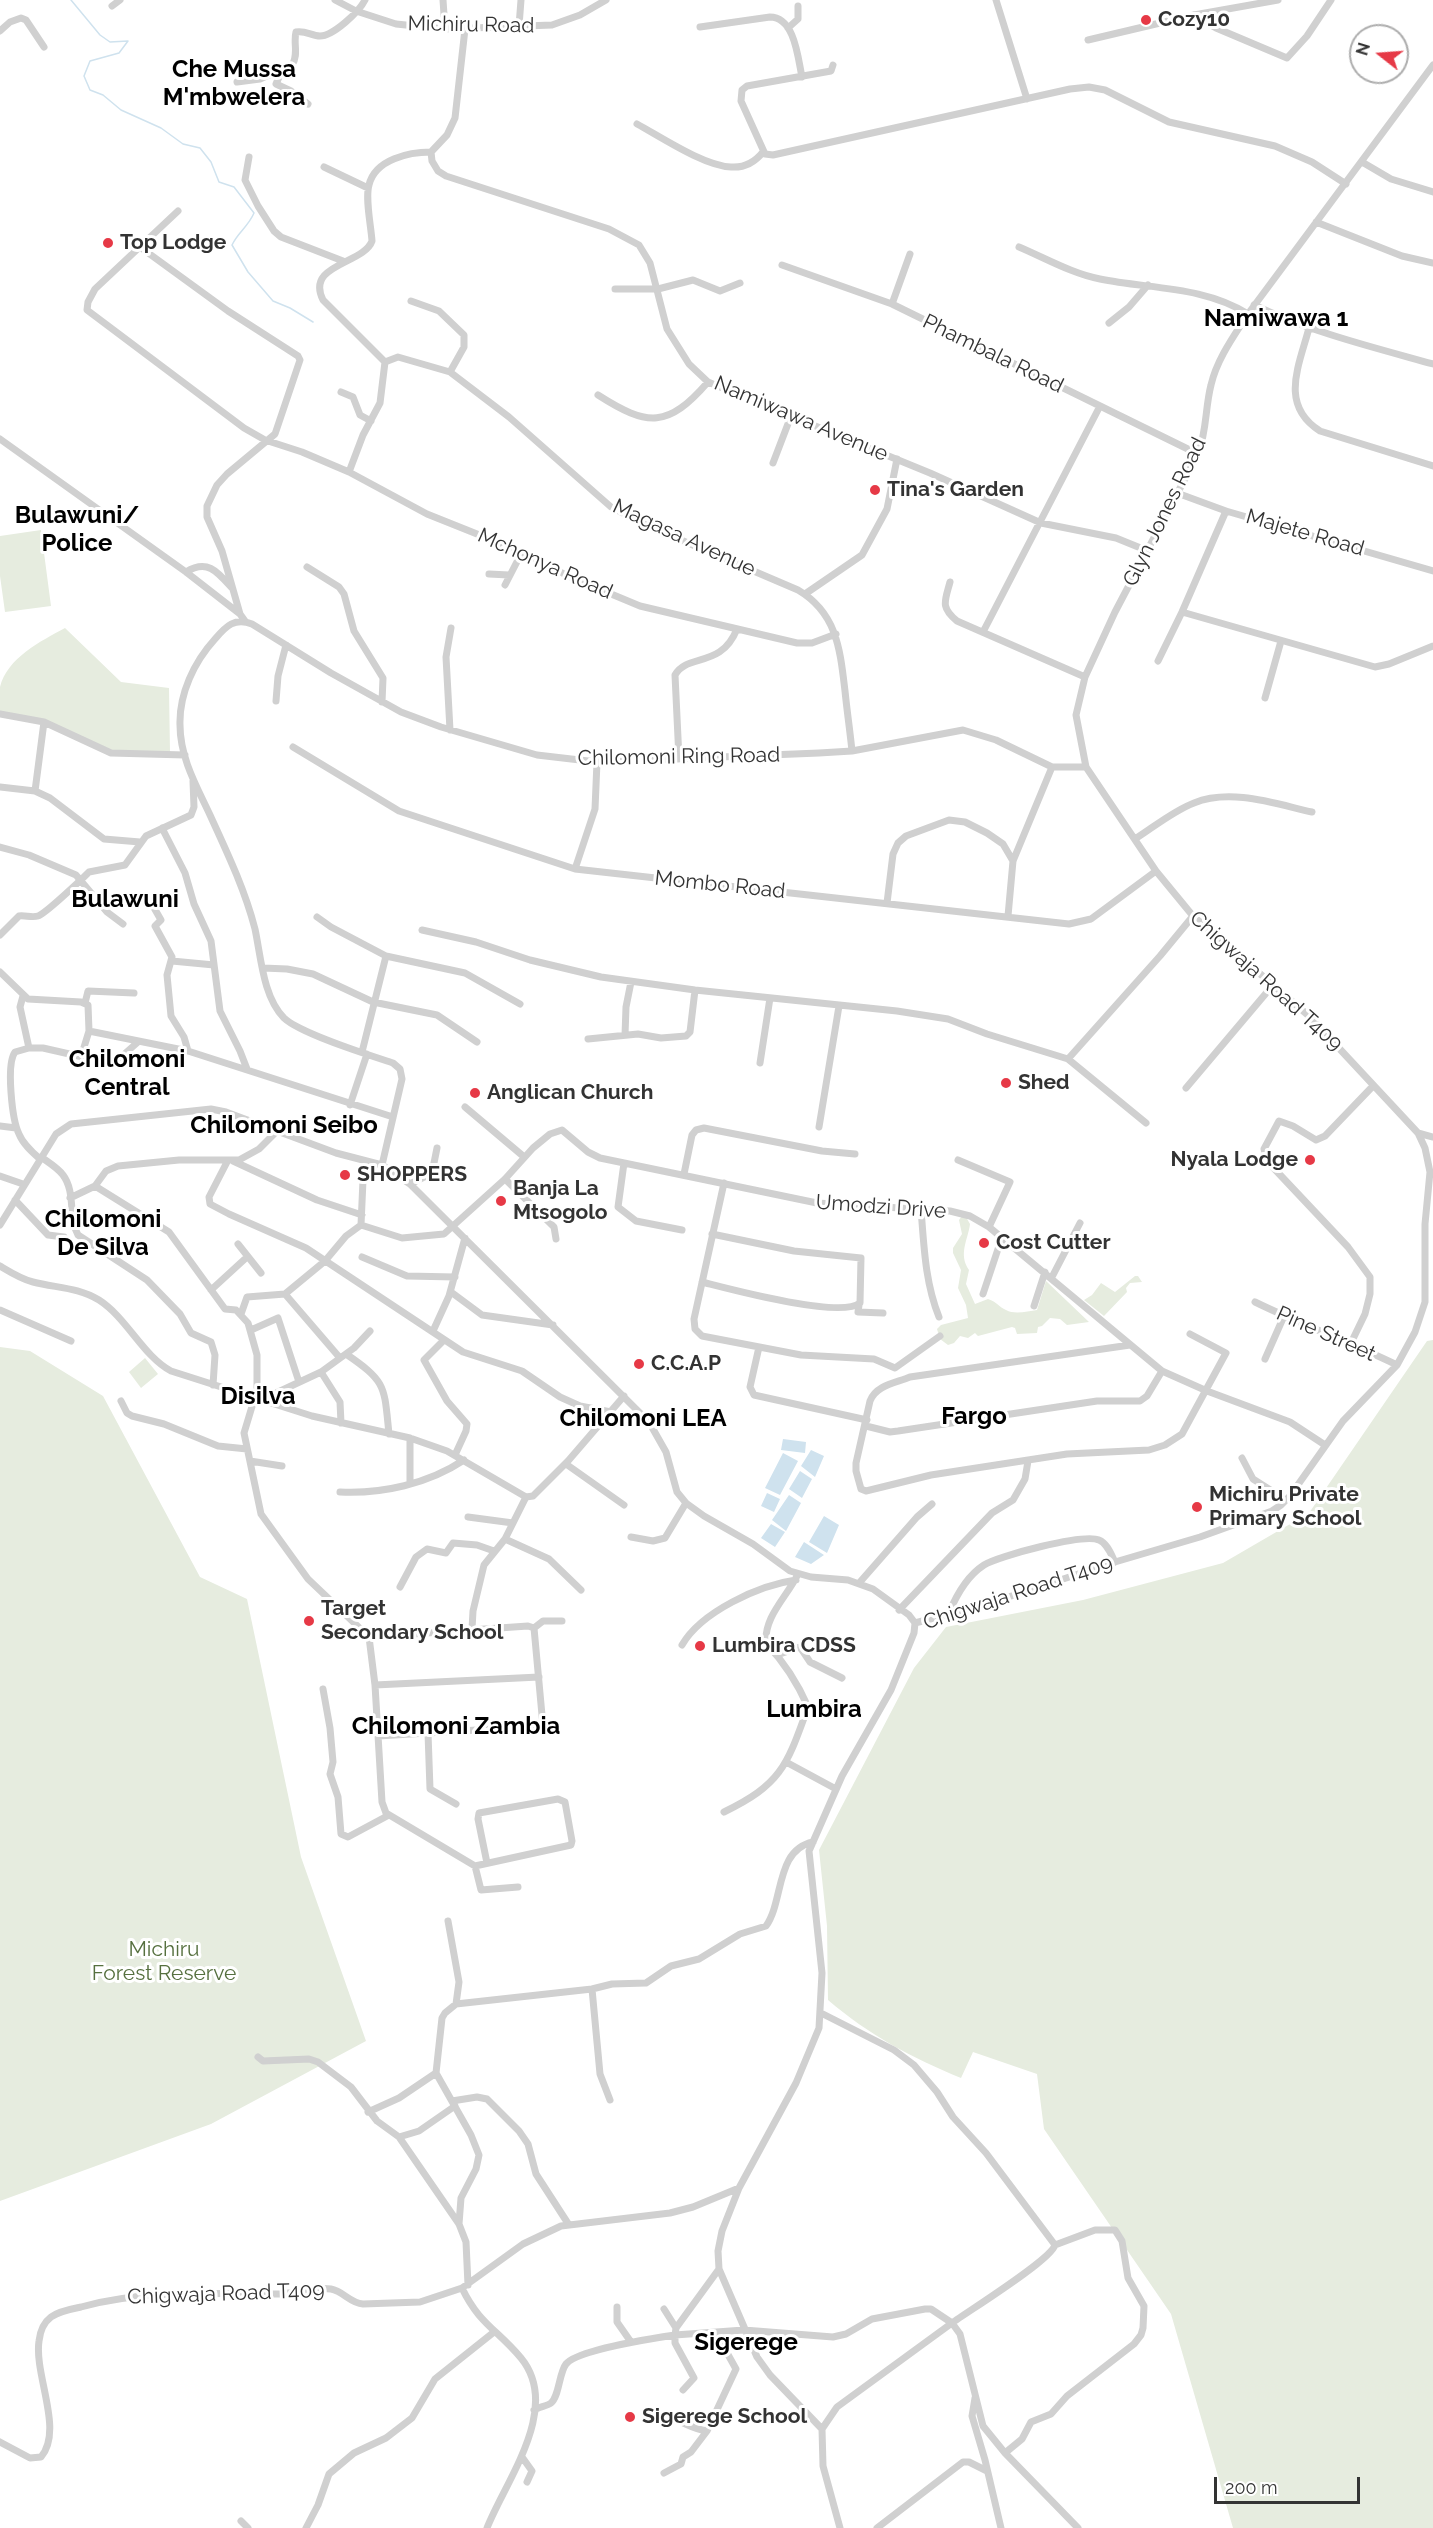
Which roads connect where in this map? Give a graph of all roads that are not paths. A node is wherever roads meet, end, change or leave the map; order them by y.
1 (120, 0) edge
2 (335, 0) edge
3 (365, 0) edge
4 (443, 0) edge
5 (521, 0) edge
6 (606, 0) edge
7 (996, 0) edge
8 (1278, 0) edge
9 (1331, 0) edge
10 (112, 6) dead end
11 (798, 6) dead end
12 (356, 12) junction
13 (1194, 15) junction
14 (519, 26) junction
15 (700, 27) dead end
16 (789, 28) junction
17 (445, 29) junction
18 (465, 29) junction
19 (0, 31) edge
20 (1088, 40) dead end
21 (44, 47) dead end
22 (833, 65) dead end
23 (1433, 65) edge
24 (282, 70) junction
25 (802, 77) junction
26 (237, 82) dead end
27 (1028, 99) junction
28 (308, 104) dead end
29 (637, 124) dead end
30 (431, 152) junction
31 (763, 152) junction
32 (249, 157) dead end
33 (1362, 162) junction
34 (324, 167) dead end
35 (1346, 184) junction
36 (368, 188) junction
37 (1433, 192) edge
38 (178, 211) dead end
39 (1316, 222) junction
40 (140, 247) junction
41 (1018, 248) dead end
42 (910, 254) dead end
43 (343, 261) junction
44 (1433, 263) edge
45 (782, 265) dead end
46 (740, 284) dead end
47 (1148, 285) junction
48 (615, 289) dead end
49 (657, 289) junction
50 (411, 301) dead end
51 (892, 304) junction
52 (1254, 305) junction
53 (1248, 314) junction
54 (1109, 323) dead end
55 (1309, 328) junction
56 (385, 363) junction
57 (1433, 364) edge
58 (450, 372) junction
59 (708, 382) junction
60 (341, 392) dead end
61 (598, 395) dead end
62 (1100, 406) junction
63 (791, 416) junction
64 (371, 421) junction
65 (0, 439) edge
66 (266, 440) junction
67 (1198, 454) junction
68 (897, 459) junction
69 (773, 463) dead end
70 (1433, 466) edge
71 (349, 472) junction
72 (1177, 493) junction
73 (1226, 511) junction
74 (1041, 523) junction
75 (1148, 551) junction
76 (522, 552) junction
77 (308, 567) dead end
78 (1433, 571) edge
79 (186, 572) junction
80 (489, 574) dead end
81 (509, 575) junction
82 (950, 582) dead end
83 (505, 585) dead end
84 (233, 590) junction
85 (805, 594) junction
86 (1182, 612) junction
87 (240, 614) junction
88 (245, 621) junction
89 (451, 628) dead end
90 (737, 629) junction
91 (983, 632) junction
92 (836, 634) junction
93 (1281, 641) junction
94 (286, 645) junction
95 (1433, 646) edge
96 (1158, 661) dead end
97 (1085, 677) junction
98 (1265, 698) dead end
99 (276, 701) dead end
100 (382, 702) junction
101 (0, 714) edge
102 (44, 722) junction
103 (450, 730) junction
104 (293, 747) dead end
105 (852, 751) junction
106 (184, 755) junction
107 (679, 759) junction
108 (597, 762) junction
109 (1052, 767) junction
110 (1086, 767) junction
111 (193, 779) junction
112 (0, 787) edge
113 (34, 791) junction
114 (1312, 812) dead end
115 (162, 828) junction
116 (1135, 839) junction
117 (140, 842) junction
118 (0, 847) edge
119 (1013, 861) junction
120 (575, 869) junction
121 (1156, 871) junction
122 (82, 882) junction
123 (887, 903) junction
124 (153, 906) dead end
125 (1008, 915) junction
126 (1193, 916) junction
127 (317, 917) dead end
128 (123, 924) dead end
129 (422, 930) dead end
130 (0, 935) edge
131 (386, 956) junction
132 (172, 961) junction
133 (214, 965) junction
134 (263, 968) junction
135 (0, 972) edge
136 (630, 982) junction
137 (1273, 985) junction
138 (695, 990) junction
139 (134, 993) dead end
140 (23, 996) junction
141 (770, 998) junction
142 (374, 1002) junction
143 (85, 1003) junction
144 (520, 1004) dead end
145 (839, 1006) junction
146 (89, 1031) junction
147 (625, 1035) junction
148 (588, 1039) dead end
149 (138, 1042) junction
150 (477, 1042) dead end
151 (29, 1047) junction
152 (188, 1051) junction
153 (365, 1053) junction
154 (81, 1057) junction
155 (1068, 1059) junction
156 (760, 1063) dead end
157 (247, 1069) junction
158 (1373, 1086) junction
159 (1186, 1088) dead end
160 (350, 1105) junction
161 (465, 1107) dead end
162 (393, 1117) junction
163 (1146, 1123) dead end
164 (0, 1126) edge
165 (819, 1127) dead end
166 (16, 1128) junction
167 (278, 1130) junction
168 (1418, 1132) junction
169 (1433, 1137) edge
170 (437, 1148) dead end
171 (855, 1154) dead end
172 (523, 1156) junction
173 (40, 1158) junction
174 (958, 1160) dead end
175 (230, 1162) junction
176 (368, 1163) junction
177 (624, 1163) junction
178 (382, 1165) junction
179 (684, 1174) junction
180 (0, 1176) edge
181 (505, 1179) junction
182 (724, 1183) junction
183 (23, 1184) junction
184 (410, 1184) junction
185 (95, 1186) junction
186 (70, 1198) junction
187 (15, 1200) junction
188 (921, 1209) junction
189 (362, 1215) junction
190 (1, 1222) edge
191 (1080, 1223) dead end
192 (361, 1225) junction
193 (452, 1225) junction
194 (989, 1227) junction
195 (682, 1230) dead end
196 (712, 1234) junction
197 (64, 1237) dead end
198 (1002, 1237) junction
199 (465, 1238) junction
200 (556, 1239) dead end
201 (238, 1244) dead end
202 (247, 1257) junction
203 (362, 1257) dead end
204 (326, 1261) junction
205 (0, 1266) edge
206 (1045, 1272) junction
207 (261, 1273) dead end
208 (455, 1277) junction
209 (1052, 1277) junction
210 (702, 1282) junction
211 (211, 1290) junction
212 (451, 1292) junction
213 (285, 1294) junction
214 (983, 1294) dead end
215 (1255, 1302) dead end
216 (859, 1305) junction
217 (1034, 1306) dead end
218 (0, 1310) edge
219 (883, 1313) dead end
220 (241, 1314) junction
221 (1284, 1316) junction
222 (939, 1317) dead end
223 (553, 1325) junction
224 (252, 1330) junction
225 (370, 1330) dead end
226 (433, 1331) junction
227 (1190, 1334) dead end
228 (940, 1336) dead end
229 (444, 1340) junction
230 (71, 1341) dead end
231 (1351, 1342) junction
232 (1130, 1345) junction
233 (759, 1347) junction
234 (343, 1356) junction
235 (1264, 1359) dead end
236 (1397, 1365) junction
237 (1162, 1371) junction
238 (321, 1372) junction
239 (299, 1382) junction
240 (213, 1385) junction
241 (1207, 1391) junction
242 (624, 1396) junction
243 (254, 1398) junction
244 (121, 1401) dead end
245 (265, 1401) junction
246 (611, 1412) junction
247 (341, 1423) junction
248 (866, 1423) junction
249 (389, 1434) junction
250 (410, 1438) junction
251 (1324, 1445) junction
252 (247, 1449) junction
253 (455, 1455) junction
254 (1242, 1458) dead end
255 (464, 1460) junction
256 (250, 1461) junction
257 (1028, 1461) junction
258 (566, 1464) junction
259 (282, 1466) dead end
260 (410, 1483) junction
261 (340, 1492) dead end
262 (526, 1497) junction
263 (686, 1503) junction
264 (1283, 1503) junction
265 (932, 1504) dead end
266 (624, 1505) dead end
267 (468, 1517) dead end
268 (513, 1523) junction
269 (632, 1537) dead end
270 (505, 1539) junction
271 (494, 1551) junction
272 (1115, 1562) junction
273 (797, 1577) junction
274 (860, 1582) junction
275 (400, 1587) dead end
276 (581, 1590) dead end
277 (899, 1611) junction
278 (949, 1613) junction
279 (562, 1622) dead end
280 (915, 1623) junction
281 (534, 1628) junction
282 (472, 1629) junction
283 (369, 1637) junction
284 (682, 1645) dead end
285 (777, 1654) junction
286 (538, 1677) junction
287 (842, 1678) dead end
288 (375, 1685) junction
289 (323, 1689) dead end
290 (428, 1733) junction
291 (378, 1736) junction
292 (786, 1762) junction
293 (836, 1789) junction
294 (456, 1804) dead end
295 (724, 1812) dead end
296 (389, 1815) junction
297 (813, 1842) junction
298 (487, 1863) junction
299 (475, 1866) junction
300 (518, 1887) dead end
301 (448, 1921) dead end
302 (592, 1989) junction
303 (456, 2004) junction
304 (821, 2013) junction
305 (258, 2057) dead end
306 (436, 2073) junction
307 (610, 2100) dead end
308 (453, 2103) junction
309 (368, 2112) junction
310 (399, 2137) junction
311 (739, 2188) junction
312 (459, 2224) junction
313 (569, 2225) junction
314 (1055, 2245) junction
315 (719, 2269) junction
316 (465, 2286) junction
317 (617, 2307) dead end
318 (664, 2309) dead end
319 (952, 2322) junction
320 (744, 2330) junction
321 (494, 2332) junction
322 (675, 2332) junction
323 (716, 2333) junction
324 (631, 2342) junction
325 (683, 2390) dead end
326 (976, 2396) junction
327 (534, 2410) junction
328 (674, 2419) dead end
329 (822, 2429) junction
330 (707, 2431) junction
331 (0, 2442) edge
332 (1005, 2453) junction
333 (522, 2457) junction
334 (987, 2471) junction
335 (664, 2473) dead end
336 (527, 2482) dead end
337 (241, 2521) dead end
338 (248, 2528) edge
339 (306, 2528) edge
340 (487, 2528) edge
341 (840, 2528) edge
342 (877, 2528) edge
343 (1001, 2528) edge
344 (1078, 2528) edge

1 - 10 street
2 - 12 street, Michiru Road
3 - 12 street
4 - 17 street
5 - 14 street
6 - 14 street, Michiru Road
7 - 27 street
8 - 13 street
9 - 13 street
11 - 16 street
12 - 17 street, Michiru Road
12 - 24 street
13 - 20 street
14 - 18 street, Michiru Road
15 - 16 street
16 - 25 street
17 - 18 street, Michiru Road
18 - 30 street
19 - 21 street
22 - 25 street
23 - 33 street, Glyn Jones Road
24 - 26 street
24 - 28 street
25 - 31 street
27 - 31 street
27 - 35 street
29 - 31 street
30 - 36 street
30 - 49 street, Namiwawa Avenue
32 - 43 street
33 - 35 street, Glyn Jones Road
33 - 37 street
34 - 36 street
35 - 39 street, Glyn Jones Road
36 - 43 street
38 - 40 street
39 - 44 street
39 - 52 street, Glyn Jones Road
40 - 66 street
40 - 66 street, Mchonya Road
41 - 47 street
42 - 51 street
43 - 56 street
45 - 51 street, Phambala Road
46 - 49 street
47 - 53 street
47 - 54 street
48 - 49 street
49 - 59 street, Namiwawa Avenue
50 - 58 street
51 - 62 street, Phambala Road
52 - 53 street, Glyn Jones Road
52 - 55 street
53 - 67 street, Glyn Jones Road
55 - 57 street
55 - 70 street
56 - 58 street, Magasa Avenue
56 - 64 street
58 - 85 street, Magasa Avenue
59 - 61 street
59 - 63 street, Namiwawa Avenue
60 - 64 street
62 - 67 street, Phambala Road
62 - 74 street
63 - 68 street, Namiwawa Avenue
63 - 69 street
64 - 71 street
65 - 79 street
66 - 71 street, Mchonya Road
66 - 84 street
67 - 72 street, Glyn Jones Road
68 - 74 street, Namiwawa Avenue
68 - 85 street
71 - 76 street, Mchonya Road
72 - 73 street, Majete Road
72 - 75 street, Glyn Jones Road
73 - 78 street, Majete Road
73 - 86 street
74 - 75 street, Namiwawa Avenue
74 - 91 street
75 - 97 street, Glyn Jones Road
76 - 81 street
76 - 90 street, Mchonya Road
77 - 100 street
79 - 84 street
79 - 87 street
80 - 81 street
81 - 83 street
82 - 91 street
84 - 87 street
85 - 92 street, Magasa Avenue
86 - 93 street
86 - 96 street
87 - 88 street
88 - 94 street, Chilomoni Ring Road
88 - 106 street
89 - 103 street
90 - 92 street, Mchonya Road
90 - 107 street
91 - 97 street
92 - 105 street, Magasa Avenue
93 - 95 street
93 - 98 street
94 - 99 street
94 - 100 street, Chilomoni Ring Road
97 - 110 street, Glyn Jones Road
100 - 103 street, Chilomoni Ring Road
101 - 102 street
102 - 106 street
102 - 113 street
103 - 108 street, Chilomoni Ring Road
104 - 120 street, Mombo Road
105 - 107 street, Chilomoni Ring Road
105 - 109 street, Chilomoni Ring Road
106 - 111 street
107 - 108 street, Chilomoni Ring Road
108 - 120 street
109 - 110 street, Chilomoni Ring Road
109 - 119 street
110 - 116 street, Chigwaja Road T409
111 - 115 street
111 - 134 street
112 - 113 street
113 - 117 street
114 - 116 street
115 - 117 street
115 - 133 street
116 - 121 street, Chigwaja Road T409
117 - 122 street
118 - 122 street
119 - 123 street
119 - 125 street
120 - 123 street, Mombo Road
121 - 125 street, Mombo Road
121 - 126 street, Chigwaja Road T409
122 - 128 street
122 - 130 street
123 - 125 street, Mombo Road
124 - 132 street
126 - 137 street, Chigwaja Road T409
126 - 155 street
127 - 131 street
129 - 136 street
131 - 142 street
131 - 144 street
132 - 133 street
132 - 152 street
133 - 157 street
134 - 142 street
134 - 153 street
135 - 140 street
136 - 138 street
136 - 147 street
137 - 158 street, Chigwaja Road T409
137 - 159 street
138 - 141 street
138 - 147 street
139 - 143 street
140 - 143 street
140 - 151 street
141 - 145 street
141 - 156 street
142 - 150 street
142 - 153 street
143 - 146 street
145 - 155 street
145 - 165 street
146 - 149 street
146 - 154 street
147 - 148 street
149 - 152 street
149 - 154 street
151 - 154 street
151 - 166 street
152 - 157 street
153 - 160 street
153 - 162 street
155 - 163 street
157 - 160 street
158 - 168 street, Chigwaja Road T409
158 - 231 street
160 - 162 street
161 - 172 street
162 - 178 street
164 - 166 street
166 - 173 street
167 - 173 street
167 - 175 street
167 - 176 street
168 - 169 street
168 - 236 street, Chigwaja Road T409
170 - 184 street
171 - 179 street
172 - 177 street, Umodzi Drive
172 - 181 street, Umodzi Drive
173 - 183 street
173 - 186 street
174 - 194 street
175 - 185 street
175 - 189 street
175 - 204 street
176 - 178 street
176 - 189 street
177 - 179 street, Umodzi Drive
177 - 195 street
178 - 184 street
179 - 182 street, Umodzi Drive
180 - 183 street
181 - 193 street, Umodzi Drive
181 - 200 street
182 - 188 street, Umodzi Drive
182 - 196 street
183 - 187 street
184 - 193 street
185 - 186 street
185 - 211 street
186 - 240 street
187 - 190 street
187 - 197 street
188 - 194 street, Umodzi Drive
188 - 222 street
189 - 192 street
191 - 209 street
192 - 193 street, Umodzi Drive
192 - 204 street
193 - 199 street
194 - 198 street, Umodzi Drive
196 - 210 street
196 - 216 street
198 - 206 street, Umodzi Drive
198 - 214 street
199 - 208 street
199 - 223 street
201 - 202 street
202 - 207 street
202 - 211 street
203 - 208 street
204 - 213 street
204 - 226 street
205 - 240 street
206 - 209 street, Umodzi Drive
206 - 217 street
208 - 212 street
209 - 232 street, Umodzi Drive
210 - 216 street
210 - 233 street
211 - 220 street
212 - 223 street
212 - 226 street
213 - 220 street
213 - 234 street
215 - 221 street, Pine Street
216 - 219 street
218 - 230 street
220 - 224 street
221 - 231 street, Pine Street
221 - 235 street
223 - 242 street
224 - 239 street
224 - 243 street
225 - 234 street
226 - 229 street
227 - 241 street
228 - 233 street
229 - 246 street
229 - 253 street
231 - 236 street, Pine Street
232 - 237 street, Umodzi Drive
232 - 248 street
233 - 248 street
234 - 238 street
234 - 249 street
236 - 251 street, Chigwaja Road T409
237 - 241 street, Umodzi Drive
237 - 248 street
238 - 239 street
238 - 247 street
239 - 245 street
240 - 243 street
241 - 251 street, Umodzi Drive
241 - 257 street
242 - 246 street
242 - 263 street
243 - 245 street
243 - 252 street
244 - 252 street
245 - 247 street
246 - 258 street
247 - 249 street
248 - 257 street
249 - 250 street
250 - 253 street
250 - 260 street
251 - 264 street, Chigwaja Road T409
252 - 256 street
253 - 255 street
254 - 264 street
255 - 260 street
255 - 262 street
256 - 259 street
256 - 283 street
257 - 277 street
258 - 262 street
258 - 266 street
260 - 261 street
262 - 268 street
263 - 269 street
263 - 273 street
264 - 272 street, Chigwaja Road T409
265 - 274 street
267 - 268 street
268 - 270 street
270 - 271 street
270 - 276 street
271 - 275 street
271 - 282 street
272 - 278 street, Chigwaja Road T409
272 - 278 street
273 - 274 street
273 - 284 street
273 - 285 street
274 - 277 street
277 - 280 street
278 - 280 street, Chigwaja Road T409
279 - 281 street
280 - 293 street, Chigwaja Road T409
281 - 282 street
281 - 286 street
282 - 283 street
283 - 288 street
285 - 287 street
285 - 292 street
286 - 288 street
286 - 290 street
288 - 291 street
289 - 296 street
290 - 291 street
290 - 294 street
291 - 296 street
292 - 293 street
292 - 295 street
293 - 297 street, Chigwaja Road T409
296 - 299 street
297 - 302 street
297 - 304 street, Chigwaja Road T409
298 - 298 street
298 - 299 street
299 - 300 street
301 - 303 street
302 - 303 street
302 - 307 street
303 - 306 street
304 - 311 street, Chigwaja Road T409
304 - 314 street
305 - 309 street
306 - 308 street
306 - 309 street
308 - 310 street
308 - 312 street
308 - 313 street
309 - 310 street
310 - 312 street
311 - 313 street, Chigwaja Road T409
311 - 315 street
312 - 316 street
313 - 316 street, Chigwaja Road T409
314 - 319 street
314 - 332 street
315 - 320 street
315 - 322 street
316 - 321 street
316 - 331 street, Chigwaja Road T409
317 - 324 street
318 - 322 street
319 - 320 street
319 - 326 street
319 - 329 street
320 - 323 street
320 - 329 street
321 - 327 street
321 - 339 street
322 - 323 street
322 - 324 street
322 - 325 street
323 - 330 street
324 - 327 street
326 - 332 street
326 - 334 street
327 - 333 street
328 - 330 street
329 - 341 street
330 - 335 street
332 - 344 street
333 - 336 street
333 - 340 street
334 - 342 street
334 - 343 street
337 - 338 street

